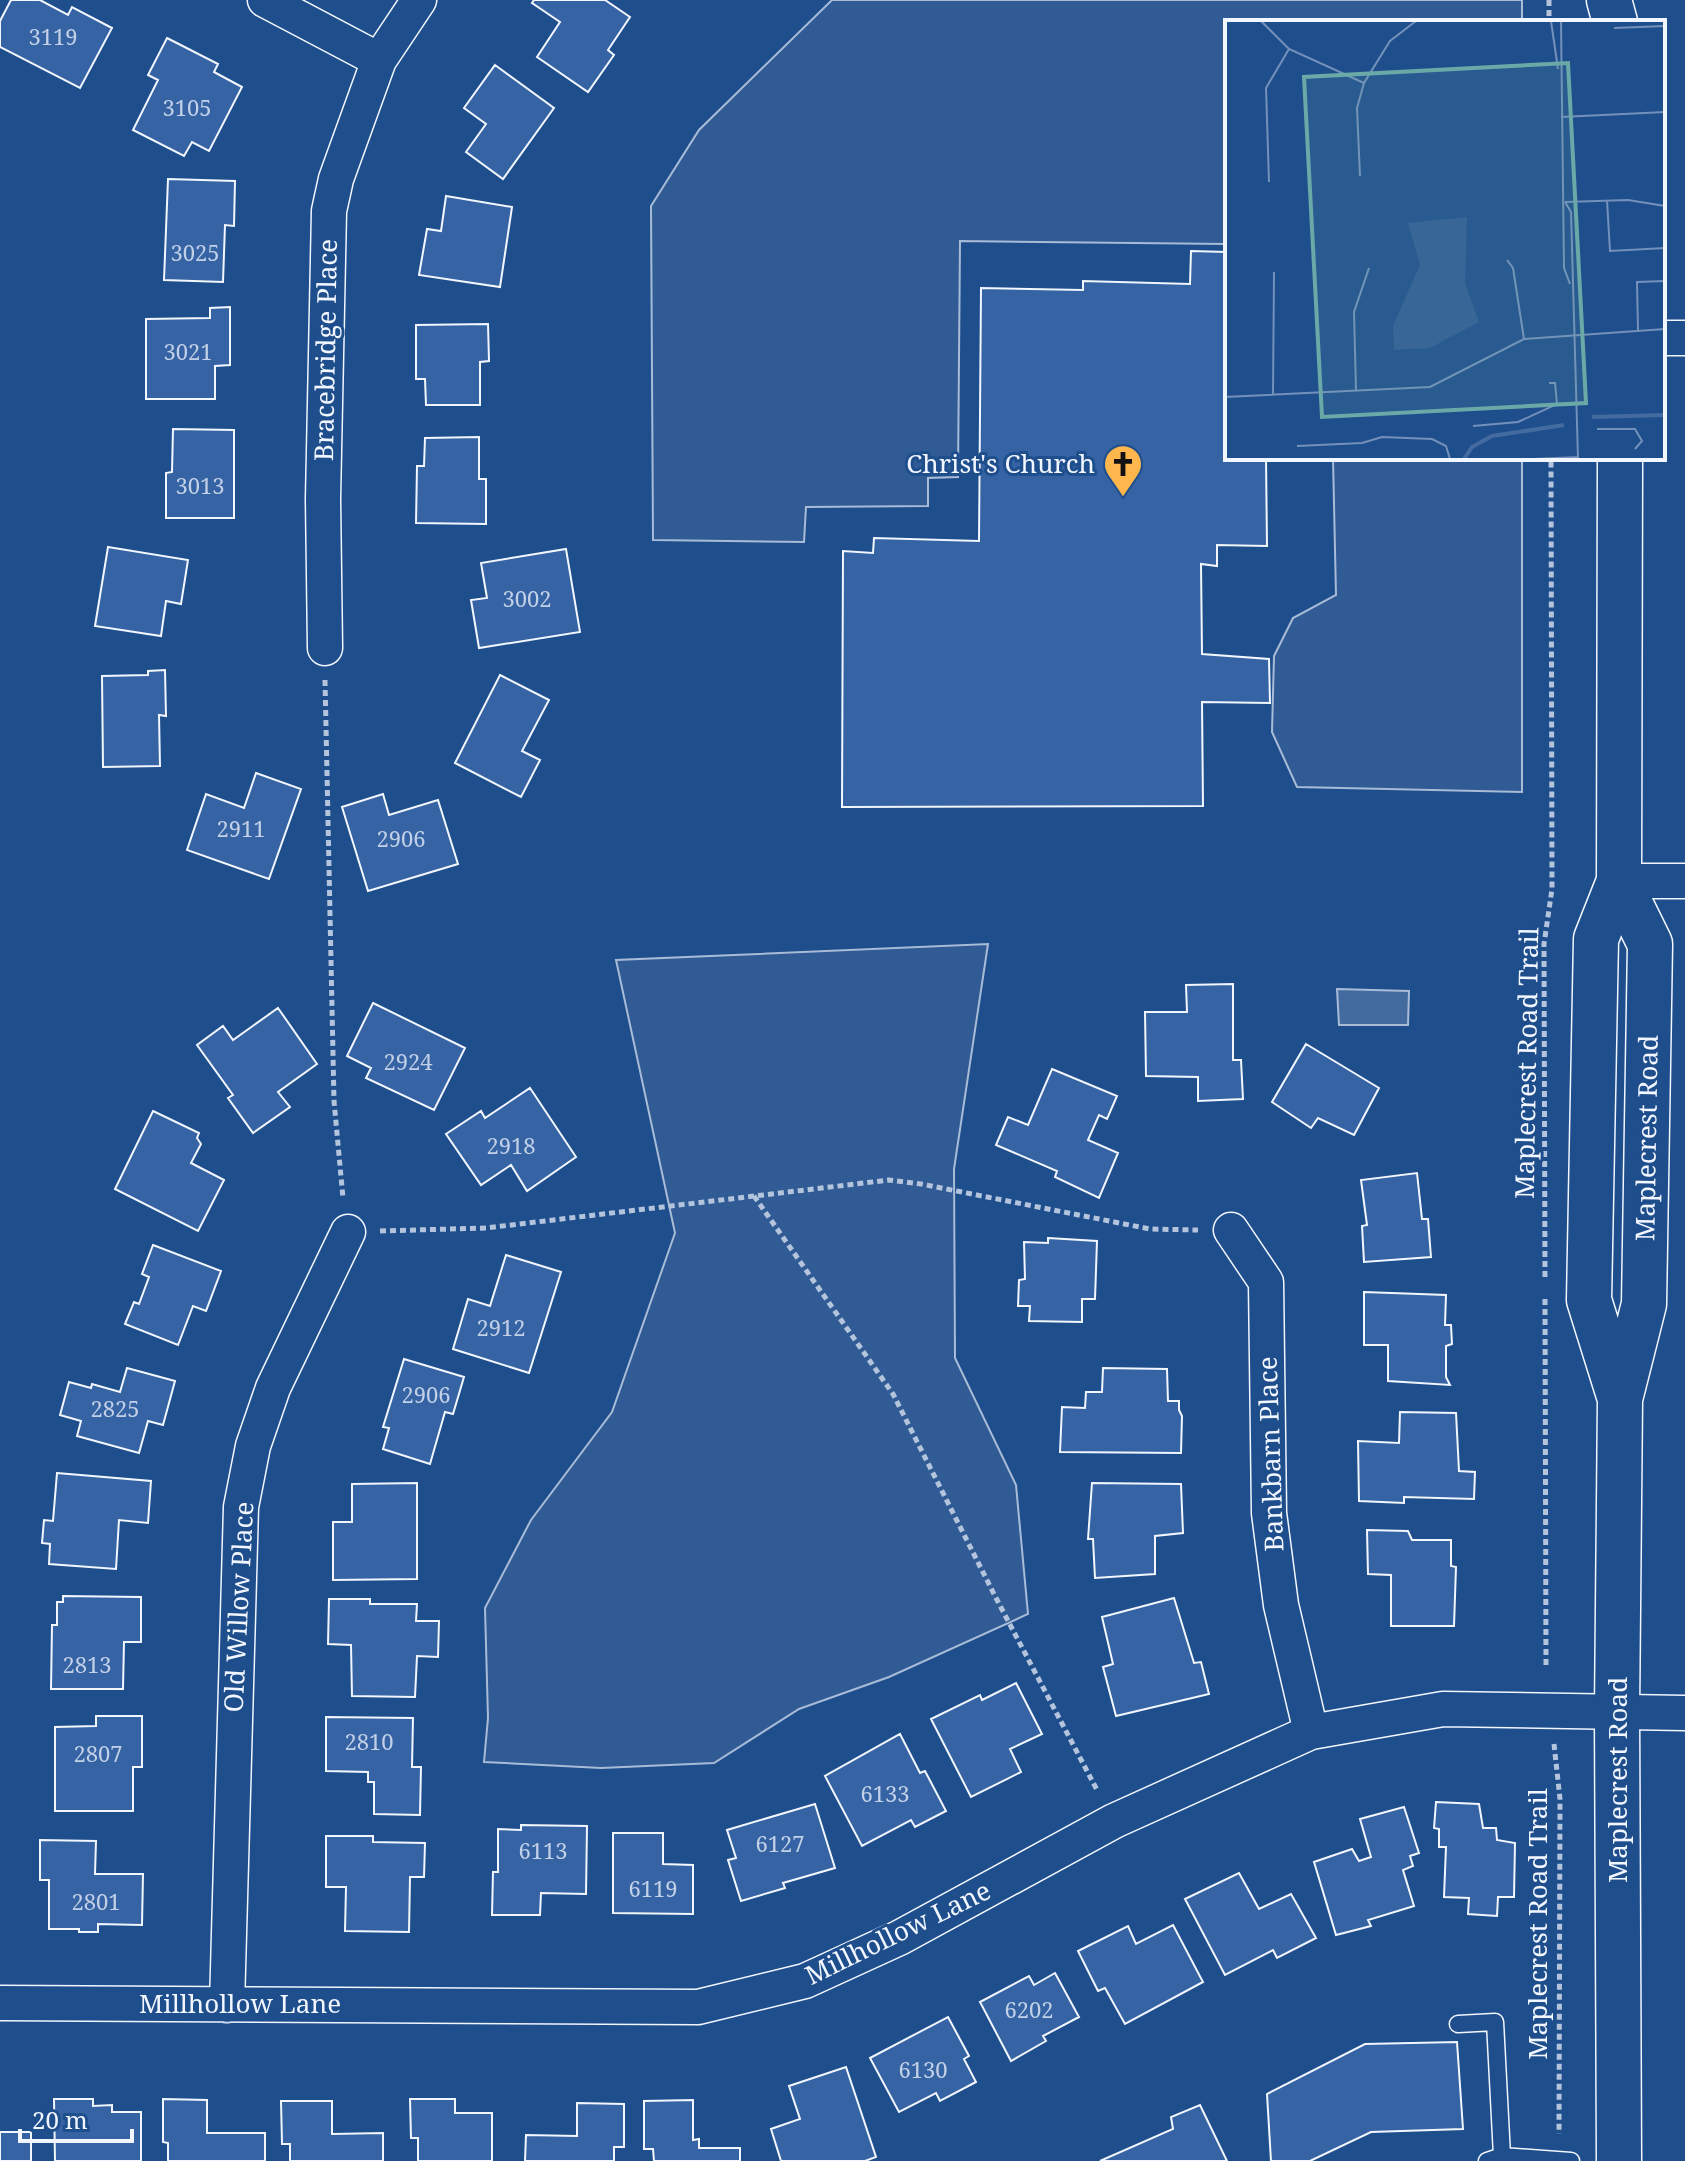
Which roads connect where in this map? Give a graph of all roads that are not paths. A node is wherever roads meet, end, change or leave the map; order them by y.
1 (265, 0) edge
2 (419, 0) edge
3 (1609, 0) edge
4 (1630, 0) edge
5 (1614, 20) edge
6 (1625, 20) edge
7 (379, 60) junction
8 (1620, 460) edge
9 (325, 648) road end
10 (1619, 881) junction
11 (1685, 881) edge
12 (1231, 1230) road end
13 (348, 1232) road end
14 (1617, 1712) junction
15 (1685, 1713) edge
16 (1311, 1732) junction
17 (0, 2003) edge
18 (227, 2005) junction
19 (1458, 2024) dead end
20 (1494, 2158) edge
21 (1559, 2160) edge
22 (1571, 2161) edge
23 (1619, 2161) edge

1 - 7 street
2 - 7 street, Bracebridge Place
3 - 5 main road
4 - 6 main road
7 - 9 street, Bracebridge Place
8 - 10 main road, Maplecrest Road
10 - 11 street
10 - 14 main road, Maplecrest Road
12 - 16 street, Bankbarn Place
13 - 18 street, Old Willow Place
14 - 15 street, Millhollow Lane
14 - 16 street, Millhollow Lane
14 - 23 main road, Maplecrest Road
16 - 18 street, Millhollow Lane
17 - 18 street, Millhollow Lane
19 - 20 lane
20 - 21 lane
21 - 22 lane

